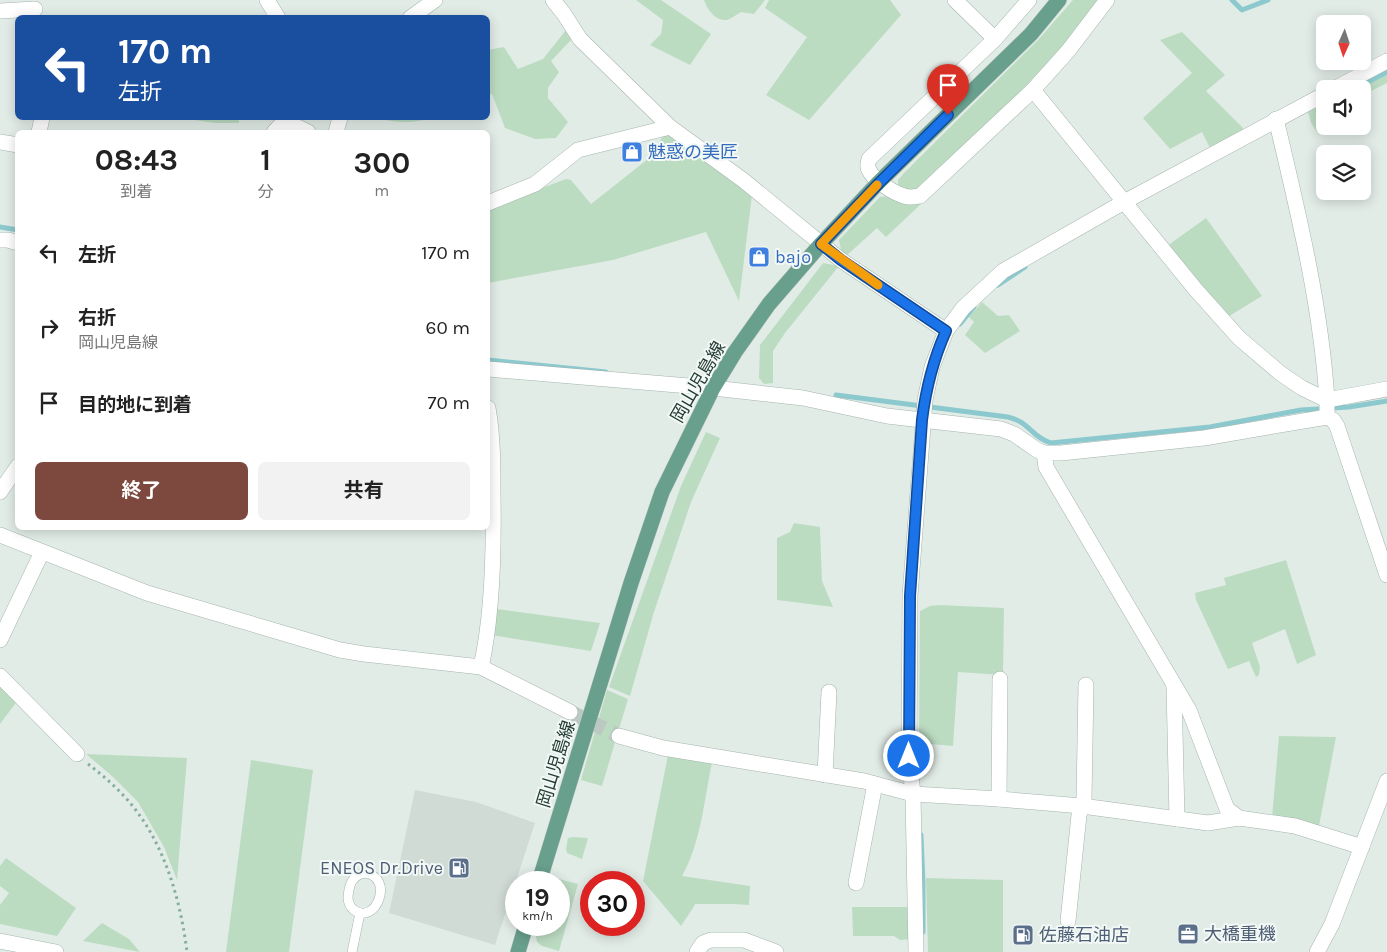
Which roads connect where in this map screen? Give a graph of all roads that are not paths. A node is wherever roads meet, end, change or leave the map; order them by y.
1 (267, 0) edge
2 (435, 0) edge
3 (552, 0) edge
4 (955, 0) edge
5 (1029, 0) edge
6 (1059, 0) edge
7 (1107, 0) edge
8 (35, 9) dead end
9 (0, 11) edge
10 (276, 15) edge
11 (414, 15) edge
12 (995, 39) junction
13 (1387, 61) edge
14 (1351, 80) edge
15 (1033, 90) junction
16 (1316, 99) edge
17 (285, 120) edge
18 (288, 120) edge
19 (1277, 123) junction
20 (670, 127) junction
21 (276, 130) edge
22 (305, 130) edge
23 (0, 142) edge
24 (15, 144) edge
25 (880, 182) junction
26 (490, 202) edge
27 (1127, 206) junction
28 (0, 240) edge
29 (15, 243) edge
30 (821, 244) junction
31 (946, 331) junction
32 (490, 370) edge
33 (713, 388) junction
34 (1387, 389) edge
35 (1327, 409) junction
36 (923, 410) junction
37 (490, 429) edge
38 (1044, 453) junction
39 (15, 470) edge
40 (1, 490) edge
41 (0, 536) edge
42 (42, 552) junction
43 (1387, 575) edge
44 (0, 640) edge
45 (481, 667) junction
46 (0, 676) edge
47 (1000, 680) dead end
48 (1174, 684) junction
49 (1086, 685) dead end
50 (829, 692) dead end
51 (570, 712) tunnel mouth
52 (619, 736) tunnel mouth
53 (77, 754) road end
54 (825, 775) junction
55 (1387, 781) edge
56 (875, 784) junction
57 (917, 794) junction
58 (1000, 799) junction
59 (1082, 806) junction
60 (1240, 818) junction
61 (1177, 819) junction
62 (1362, 847) junction
63 (542, 871) edge
64 (856, 883) dead end
65 (360, 913) junction
66 (1068, 920) dead end
67 (523, 936) edge
68 (0, 941) edge
69 (56, 952) edge
70 (352, 952) edge
71 (518, 952) edge
72 (697, 952) edge
73 (776, 952) edge
74 (916, 952) edge
75 (1317, 952) edge

1 - 10 street
2 - 11 street
3 - 20 street
4 - 12 street
5 - 12 street
6 - 25 main road, 岡山児島線
7 - 15 street
8 - 9 street
12 - 25 street
13 - 14 street
15 - 25 street
15 - 27 street
16 - 19 street
17 - 21 street
18 - 22 street
19 - 27 street
19 - 35 street
20 - 26 street
20 - 30 street
23 - 24 street
25 - 30 main road, 岡山児島線
27 - 31 street
27 - 35 street
28 - 29 street
30 - 31 street
30 - 33 main road, 岡山児島線
31 - 36 street
32 - 33 street
33 - 36 street
33 - 63 main road, 岡山児島線
34 - 35 street
35 - 38 street
35 - 43 street
36 - 38 street
36 - 57 street
37 - 45 street
38 - 48 street
39 - 40 street
41 - 42 street
42 - 44 street
42 - 45 street
45 - 51 street
46 - 53 street
47 - 58 street
48 - 60 street
48 - 61 street
49 - 59 street
50 - 54 street
52 - 54 street
54 - 56 street
55 - 62 street
56 - 57 street
56 - 64 street
57 - 58 street
57 - 74 street
58 - 59 street
59 - 61 street
59 - 66 street
60 - 61 street
60 - 62 street
62 - 75 street
65 - 65 lane
65 - 70 lane
67 - 71 main road
68 - 69 street
72 - 73 street

